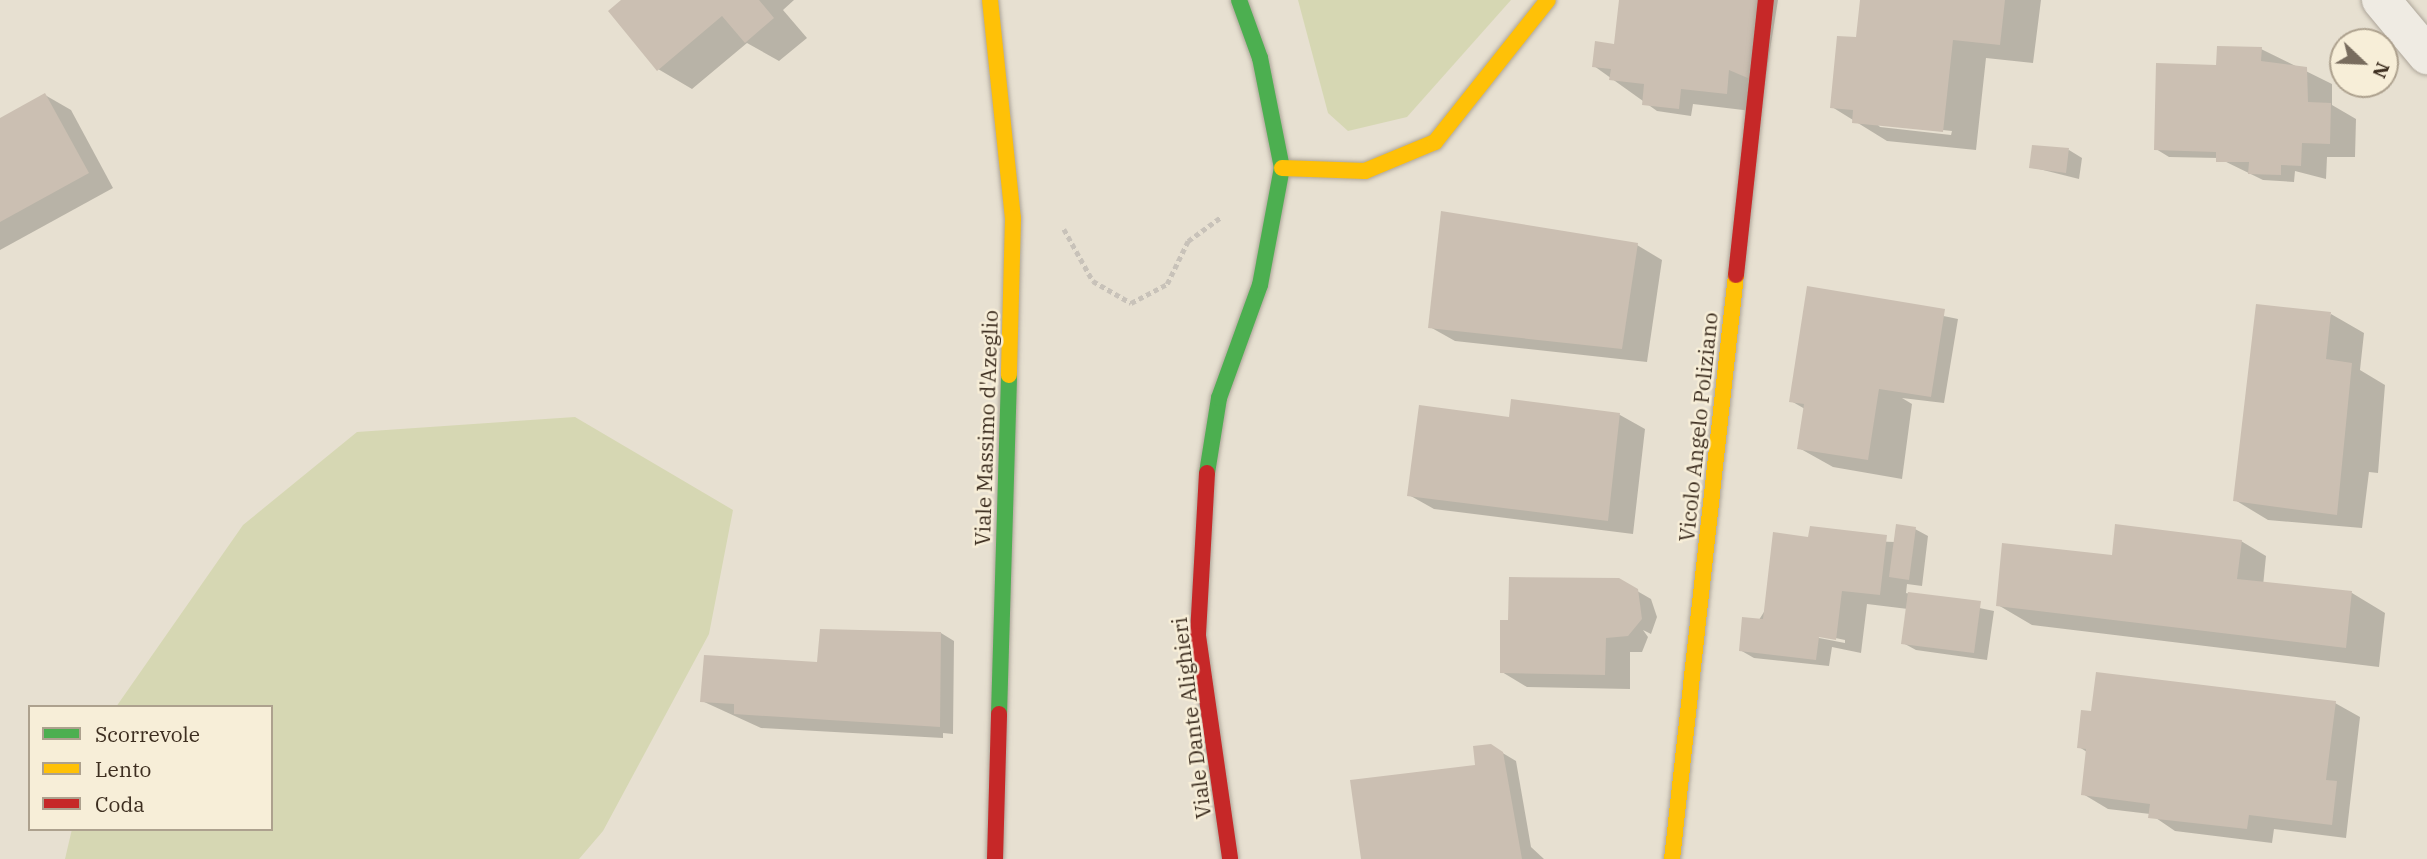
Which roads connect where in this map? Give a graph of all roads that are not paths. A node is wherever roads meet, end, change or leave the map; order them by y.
1 (990, 0) edge
2 (1239, 0) edge
3 (1548, 0) edge
4 (1766, 0) edge
5 (2381, 0) edge
6 (2427, 55) edge
7 (1282, 168) junction
8 (996, 859) edge
9 (1230, 859) edge
10 (1672, 859) edge

1 - 8 street, Viale Massimo d'Azeglio
2 - 7 street, Viale Dante Alighieri
3 - 7 street
4 - 10 street, Vicolo Angelo Poliziano
5 - 6 street
7 - 9 street, Viale Dante Alighieri

